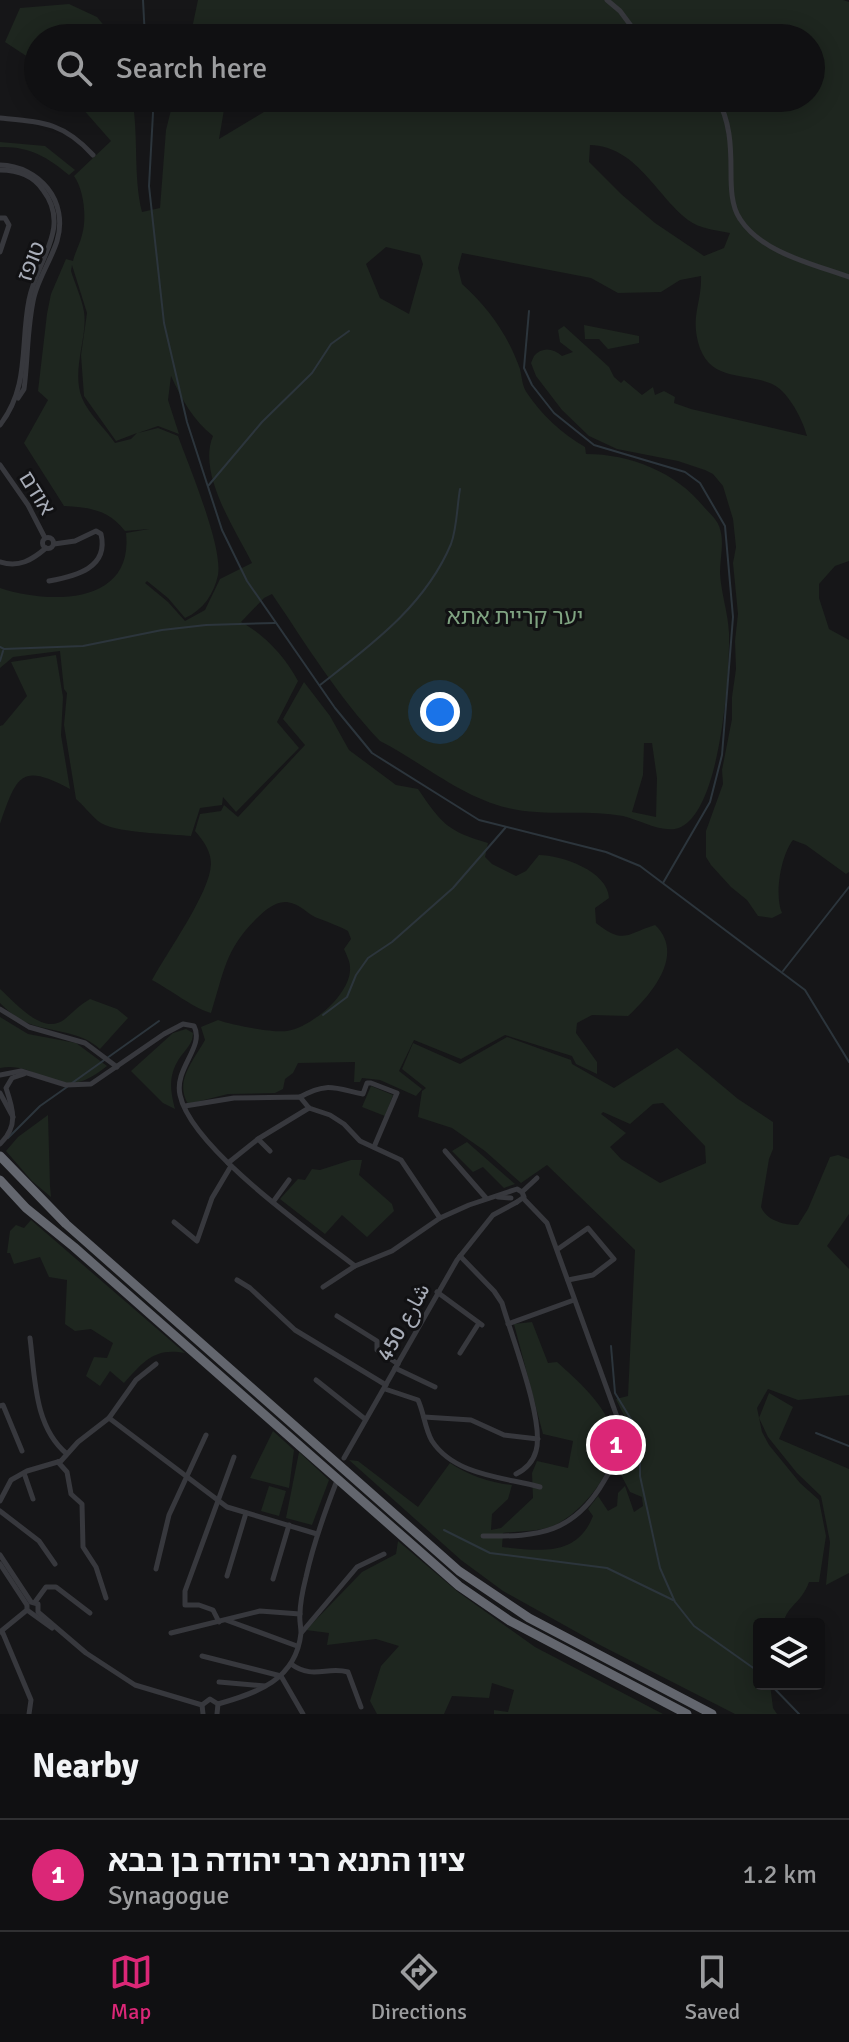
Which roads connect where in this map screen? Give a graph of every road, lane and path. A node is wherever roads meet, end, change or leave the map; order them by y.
1 (607, 0) edge
2 (630, 24) edge
3 (723, 112) edge
4 (0, 118) edge
5 (93, 155) dead end
6 (0, 168) edge
7 (0, 218) edge
8 (0, 231) edge
9 (8, 233) junction
10 (0, 252) edge
11 (849, 277) edge
12 (0, 425) edge
13 (0, 465) edge
14 (45, 538) junction
15 (54, 544) junction
16 (46, 548) junction
17 (0, 562) edge
18 (49, 581) dead end
19 (0, 1009) edge
20 (117, 1067) junction
21 (29, 1074) junction
22 (1, 1075) edge
23 (4, 1088) edge
24 (300, 1097) junction
25 (184, 1106) junction
26 (309, 1108) junction
27 (258, 1139) junction
28 (0, 1144) edge
29 (374, 1147) junction
30 (270, 1151) dead end
31 (445, 1151) dead end
32 (0, 1156) edge
33 (229, 1164) junction
34 (537, 1178) dead end
35 (0, 1180) edge
36 (289, 1180) dead end
37 (493, 1197) junction
38 (517, 1197) junction
39 (273, 1202) junction
40 (501, 1209) junction
41 (440, 1218) junction
42 (174, 1222) dead end
43 (558, 1249) junction
44 (460, 1256) junction
45 (355, 1266) junction
46 (237, 1280) dead end
47 (568, 1280) junction
48 (323, 1287) dead end
49 (437, 1292) junction
50 (574, 1300) junction
51 (337, 1316) dead end
52 (508, 1324) junction
53 (30, 1338) dead end
54 (460, 1353) dead end
55 (156, 1364) dead end
56 (397, 1366) junction
57 (316, 1380) dead end
58 (386, 1387) junction
59 (435, 1387) dead end
60 (0, 1406) edge
61 (424, 1417) junction
62 (109, 1418) junction
63 (365, 1419) junction
64 (206, 1435) dead end
65 (538, 1439) junction
66 (22, 1451) dead end
67 (67, 1454) junction
68 (234, 1457) dead end
69 (344, 1458) dead end
70 (58, 1462) junction
71 (24, 1473) junction
72 (516, 1474) dead end
73 (186, 1477) junction
74 (336, 1483) dead end
75 (540, 1487) dead end
76 (33, 1499) dead end
77 (217, 1500) junction
78 (0, 1501) edge
79 (0, 1511) edge
80 (246, 1513) junction
81 (289, 1525) junction
82 (317, 1534) junction
83 (483, 1536) dead end
84 (384, 1554) dead end
85 (0, 1555) edge
86 (0, 1564) edge
87 (55, 1564) dead end
88 (156, 1569) dead end
89 (227, 1576) dead end
90 (273, 1579) dead end
91 (106, 1598) dead end
92 (32, 1607) junction
93 (90, 1613) dead end
94 (300, 1614) junction
95 (222, 1621) junction
96 (1, 1632) edge
97 (171, 1633) dead end
98 (301, 1633) junction
99 (297, 1646) junction
100 (202, 1656) dead end
101 (291, 1664) junction
102 (281, 1676) junction
103 (219, 1682) dead end
104 (266, 1686) junction
105 (218, 1704) junction
106 (361, 1707) dead end
107 (202, 1711) edge
108 (29, 1714) edge
109 (218, 1714) edge
110 (303, 1714) edge
111 (687, 1714) edge
112 (712, 1714) edge

1 - 2 street
3 - 11 street
4 - 5 street
6 - 12 street, טופז
7 - 9 street
8 - 9 street
9 - 10 street
13 - 14 street, אודם
14 - 15 street
14 - 16 street
15 - 16 street
15 - 18 street
16 - 17 street
19 - 20 street
20 - 21 street
20 - 25 street
21 - 22 street
21 - 23 street
22 - 23 street
23 - 28 street
24 - 25 street
24 - 26 street
24 - 29 street
25 - 33 street
26 - 27 street
26 - 29 street
27 - 30 street
27 - 33 street
29 - 41 street
31 - 37 street
32 - 112 highway
33 - 39 street
33 - 42 street
34 - 38 street
35 - 111 highway
36 - 39 street
37 - 38 street
37 - 40 street
37 - 41 street
38 - 40 street, شارع 450
38 - 43 street
39 - 45 street
40 - 44 street, شارع 450
41 - 45 street
43 - 47 street
43 - 47 street
44 - 49 street, شارع 450
44 - 52 street
45 - 48 street
46 - 58 street
47 - 50 street
49 - 54 street
49 - 56 street, شارع 450
50 - 52 street
50 - 83 street
51 - 56 street
52 - 65 street
53 - 67 street
55 - 62 street
56 - 58 street, شارع 450
56 - 59 street
57 - 63 street
58 - 61 street
58 - 63 street, شارع 450
60 - 66 street
61 - 65 street
61 - 75 street
62 - 67 street
62 - 73 street
63 - 69 street, شارع 450
64 - 73 street
65 - 72 street
67 - 70 street
68 - 77 street
70 - 71 street
70 - 91 street
71 - 76 street
71 - 78 street
73 - 77 street
73 - 88 street
74 - 82 street
77 - 80 street
77 - 95 street
79 - 87 street
80 - 81 street
80 - 89 street
81 - 82 street
81 - 90 street
82 - 94 street
84 - 98 street
85 - 92 street
86 - 92 street
92 - 93 street
92 - 96 street
92 - 107 street
94 - 95 street
94 - 98 street
95 - 97 street
95 - 99 street
96 - 108 street
98 - 99 street
99 - 101 street
100 - 102 street
101 - 102 street
101 - 106 street
102 - 104 street
102 - 110 street
103 - 104 street
104 - 105 street
105 - 107 street
105 - 109 street

